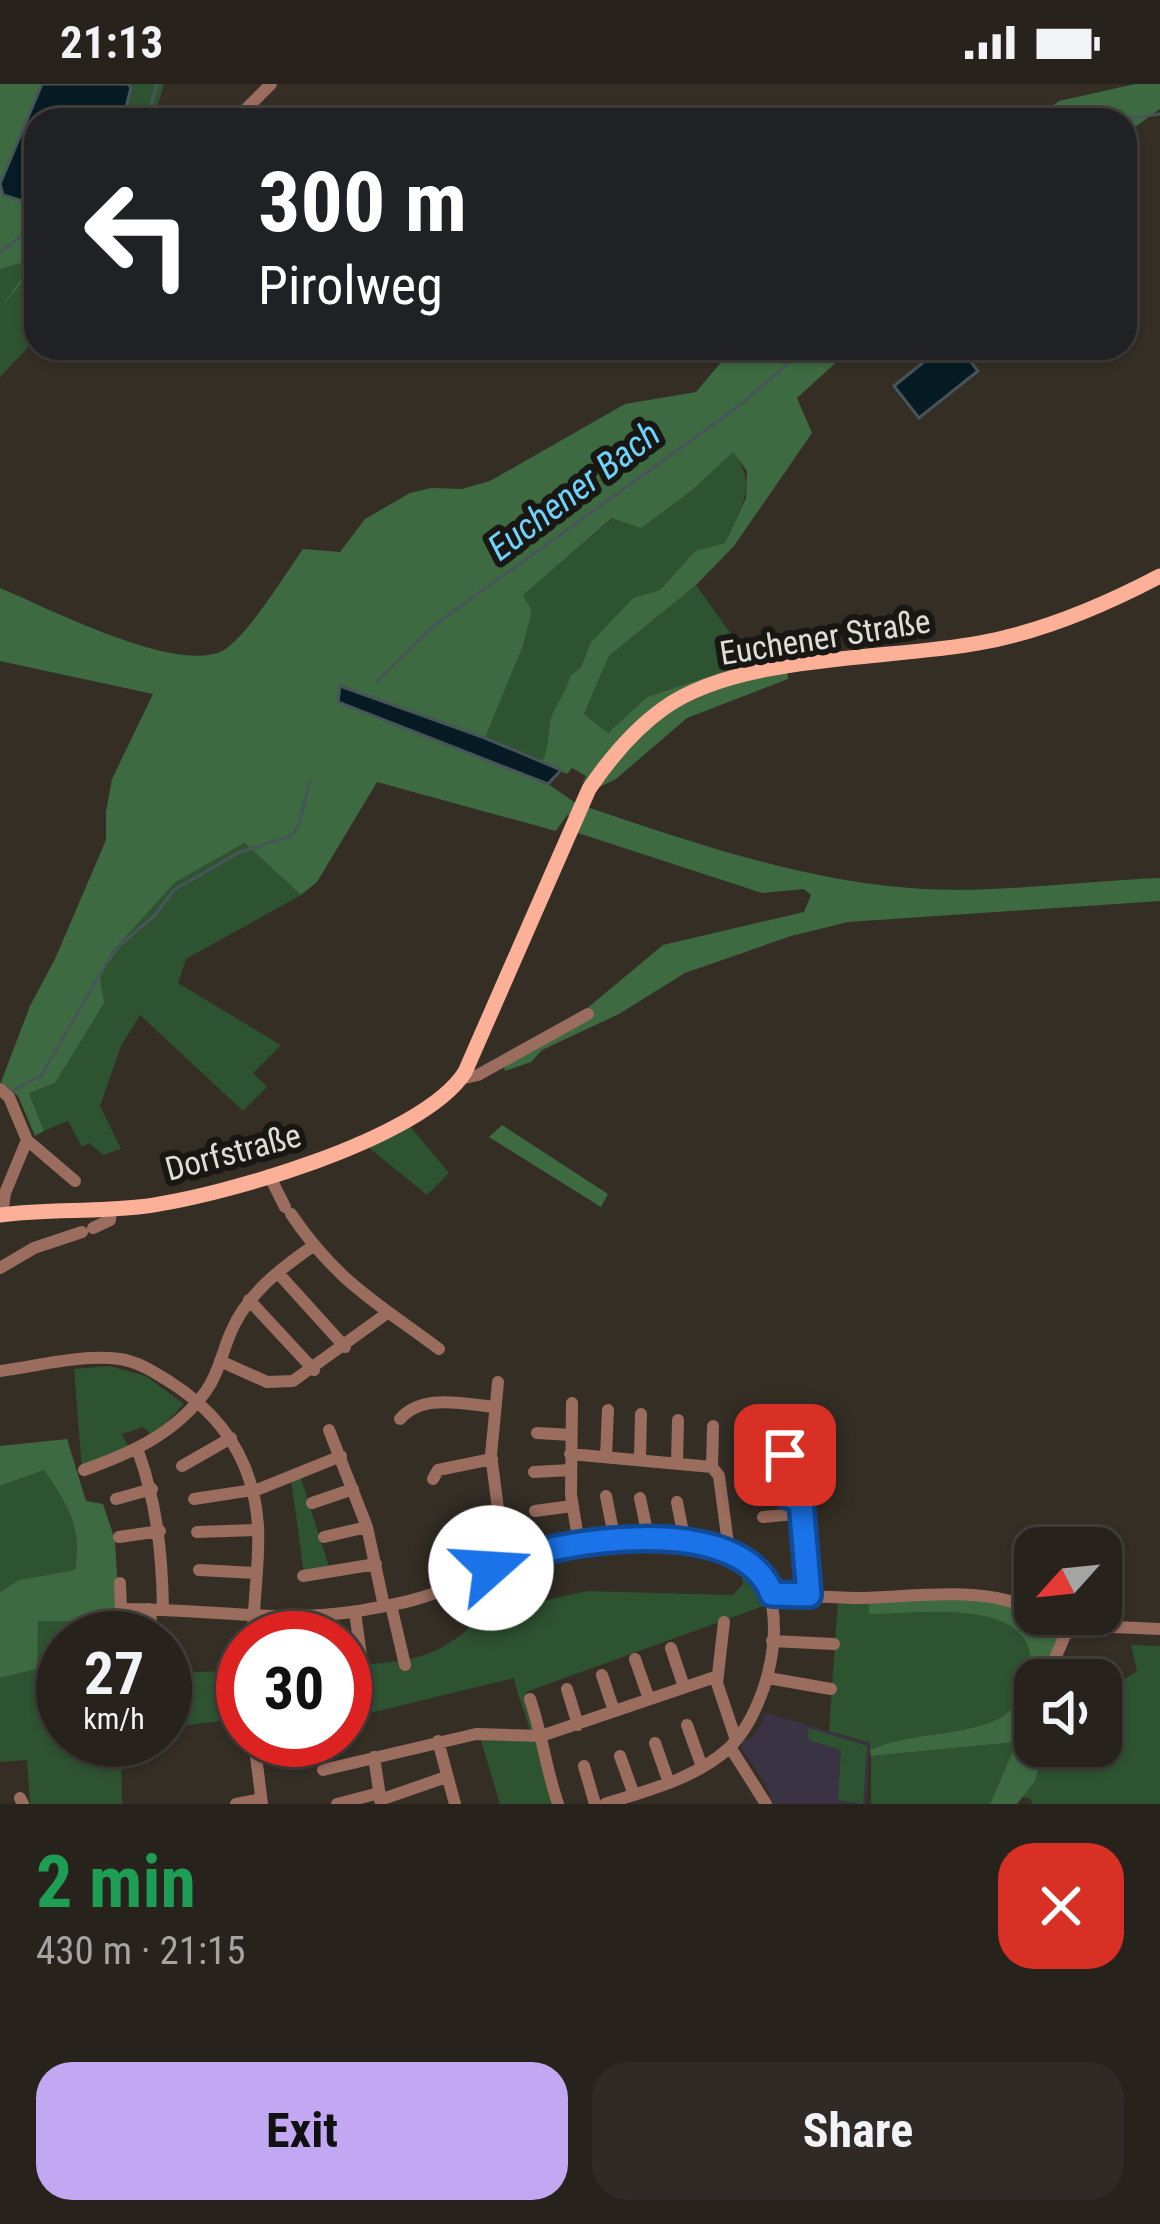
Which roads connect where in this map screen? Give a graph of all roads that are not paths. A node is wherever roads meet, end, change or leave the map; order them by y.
1 (271, 84) edge
2 (247, 108) edge
3 (1160, 576) edge
4 (588, 1014) dead end
5 (478, 1044) joint
6 (460, 1078) junction
7 (4, 1092) edge
8 (28, 1140) junction
9 (269, 1175) junction
10 (74, 1181) dead end
11 (111, 1209) junction
12 (1, 1215) edge
13 (313, 1246) junction
14 (0, 1268) edge
15 (278, 1273) junction
16 (249, 1300) junction
17 (386, 1314) junction
18 (345, 1347) junction
19 (439, 1349) dead end
20 (220, 1361) junction
21 (314, 1370) junction
22 (0, 1371) edge
23 (498, 1382) dead end
24 (197, 1402) junction
25 (572, 1403) dead end
26 (494, 1407) junction
27 (608, 1410) dead end
28 (641, 1414) dead end
29 (400, 1419) dead end
30 (678, 1420) dead end
31 (713, 1426) dead end
32 (329, 1430) dead end
33 (537, 1432) dead end
34 (571, 1435) junction
35 (231, 1438) junction
36 (137, 1451) junction
37 (570, 1454) junction
38 (785, 1455) dead end
39 (340, 1456) junction
40 (606, 1456) junction
41 (640, 1458) junction
42 (492, 1459) junction
43 (677, 1462) junction
44 (182, 1466) dead end
45 (712, 1467) junction
46 (84, 1470) dead end
47 (570, 1470) junction
48 (534, 1472) dead end
49 (433, 1479) dead end
50 (253, 1489) junction
51 (353, 1489) junction
52 (152, 1490) junction
53 (605, 1496) dead end
54 (640, 1498) dead end
55 (116, 1499) dead end
56 (194, 1499) dead end
57 (677, 1502) dead end
58 (312, 1503) dead end
59 (572, 1506) junction
60 (535, 1511) dead end
61 (796, 1514) junction
62 (763, 1517) dead end
63 (367, 1527) junction
64 (258, 1530) junction
65 (160, 1531) junction
66 (197, 1532) dead end
67 (119, 1537) dead end
68 (324, 1537) dead end
69 (615, 1541) junction
70 (649, 1541) junction
71 (685, 1543) junction
72 (579, 1544) junction
73 (729, 1550) junction
74 (505, 1562) junction
75 (376, 1564) junction
76 (199, 1570) dead end
77 (256, 1573) junction
78 (302, 1576) dead end
79 (120, 1583) dead end
80 (772, 1594) junction
81 (809, 1595) junction
82 (1014, 1602) edge
83 (388, 1606) junction
84 (156, 1609) junction
85 (216, 1611) edge
86 (254, 1611) edge
87 (361, 1611) edge
88 (724, 1622) dead end
89 (1122, 1627) edge
90 (1160, 1629) edge
91 (772, 1641) junction
92 (834, 1644) dead end
93 (671, 1648) dead end
94 (635, 1659) dead end
95 (405, 1665) dead end
96 (602, 1675) dead end
97 (718, 1676) junction
98 (768, 1678) junction
99 (684, 1687) junction
100 (567, 1689) dead end
101 (831, 1689) dead end
102 (530, 1699) dead end
103 (649, 1699) junction
104 (614, 1712) junction
105 (578, 1724) junction
106 (687, 1725) dead end
107 (541, 1736) junction
108 (438, 1741) junction
109 (655, 1743) dead end
110 (733, 1743) junction
111 (374, 1756) junction
112 (620, 1756) dead end
113 (584, 1766) dead end
114 (257, 1767) edge
115 (702, 1767) junction
116 (323, 1770) dead end
117 (446, 1777) junction
118 (669, 1784) junction
119 (634, 1796) junction
120 (380, 1799) edge
121 (262, 1802) edge
122 (236, 1804) edge
123 (337, 1804) edge
124 (455, 1804) edge
125 (558, 1804) edge
126 (595, 1804) edge
127 (605, 1804) edge
128 (766, 1804) edge

1 - 2 street
3 - 5 main road, Euchener Straße
4 - 6 street, Dorfstraße
5 - 6 main road, Dorfstraße
6 - 9 main road, Dorfstraße
7 - 8 street
8 - 10 street
8 - 12 street
9 - 11 main road, Dorfstraße
9 - 13 street
11 - 12 main road, Dorfstraße
11 - 14 street
13 - 15 street
13 - 17 street
15 - 16 street
15 - 18 street
16 - 20 street
16 - 21 street
17 - 18 street
17 - 19 street
18 - 21 street
20 - 21 street
20 - 24 street
22 - 24 street
23 - 26 street
24 - 35 street
24 - 36 street
25 - 34 street
26 - 29 street
26 - 42 street
27 - 40 street
28 - 41 street
30 - 43 street
31 - 45 street
32 - 39 street
33 - 34 street
34 - 37 street
35 - 44 street
35 - 50 street
36 - 46 street
36 - 52 street
37 - 40 street
37 - 47 street
38 - 61 street
39 - 50 street
39 - 51 street
40 - 41 street
41 - 43 street
42 - 49 street
42 - 74 street
43 - 45 street
45 - 73 street
47 - 48 street
47 - 59 street
50 - 56 street
50 - 64 street
51 - 58 street
51 - 63 street
52 - 55 street
52 - 65 street
53 - 69 street
54 - 70 street
57 - 71 street
59 - 60 street
59 - 72 street
61 - 62 street
61 - 81 street
63 - 68 street
63 - 75 street
64 - 66 street
64 - 77 street
65 - 67 street
65 - 84 street
69 - 70 street
69 - 72 street
70 - 71 street
71 - 73 street
72 - 74 street
73 - 80 street
74 - 83 street
75 - 78 street
75 - 83 street
76 - 77 street
77 - 86 street
79 - 84 street
80 - 81 street
80 - 91 street
81 - 82 street
83 - 87 street
83 - 95 street
84 - 85 street
88 - 97 street
89 - 90 street
91 - 92 street
91 - 98 street
93 - 99 street
94 - 103 street
96 - 104 street
97 - 99 street
97 - 110 street
98 - 101 street
98 - 110 street
99 - 103 street
100 - 105 street
102 - 107 street
103 - 104 street
104 - 105 street
105 - 107 street
106 - 115 street
107 - 108 street
107 - 125 street
108 - 111 street
108 - 117 street
109 - 118 street
110 - 115 street
110 - 128 street
111 - 116 street
111 - 120 street
112 - 119 street
113 - 126 street
114 - 121 street
115 - 118 street
117 - 120 street
117 - 124 street
118 - 119 street
119 - 127 street
120 - 123 street
121 - 122 street

